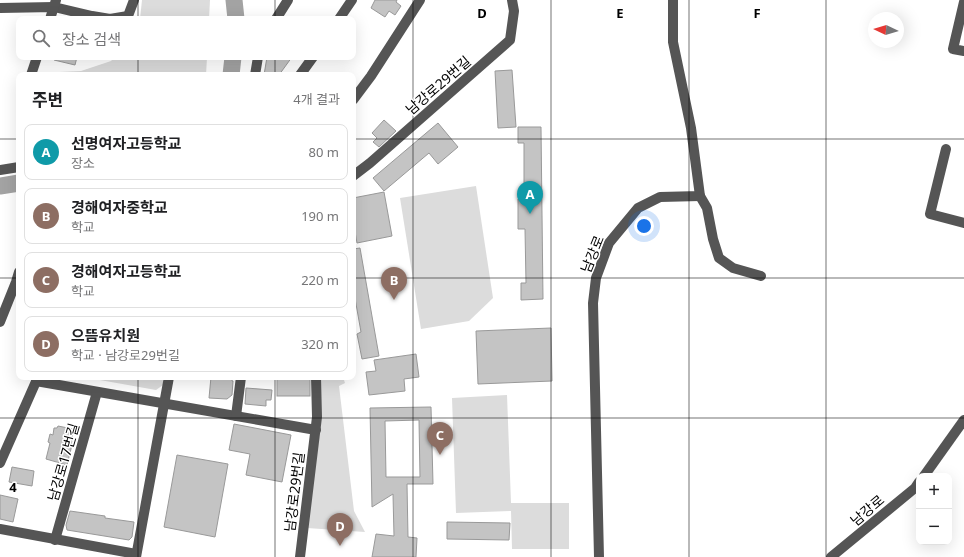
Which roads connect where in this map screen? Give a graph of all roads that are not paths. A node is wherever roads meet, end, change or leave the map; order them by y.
1 (134, 0) edge
2 (288, 0) edge
3 (352, 0) edge
4 (420, 0) edge
5 (512, 0) edge
6 (673, 0) edge
7 (964, 2) edge
8 (55, 4) edge
9 (0, 8) edge
10 (51, 16) edge
11 (92, 16) edge
12 (128, 16) edge
13 (278, 16) edge
14 (341, 16) edge
15 (964, 51) edge
16 (36, 60) edge
17 (258, 60) edge
18 (311, 60) edge
19 (32, 72) edge
20 (256, 72) edge
21 (302, 72) edge
22 (356, 96) edge
23 (946, 149) dead end
24 (16, 167) edge
25 (0, 170) edge
26 (356, 174) edge
27 (700, 196) junction
28 (964, 223) edge
29 (761, 276) dead end
30 (16, 282) edge
31 (0, 322) edge
32 (37, 380) edge
33 (42, 380) edge
34 (168, 380) edge
35 (241, 380) edge
36 (316, 380) edge
37 (97, 392) junction
38 (164, 404) junction
39 (236, 416) junction
40 (964, 420) edge
41 (316, 430) junction
42 (0, 463) edge
43 (926, 473) edge
44 (916, 486) edge
45 (0, 529) edge
46 (56, 540) junction
47 (136, 556) edge
48 (300, 557) edge
49 (599, 557) edge
50 (831, 557) edge

1 - 12 street
2 - 13 street
3 - 14 street
4 - 22 street
5 - 26 street, 남강로29번길
6 - 27 street
7 - 15 street
8 - 9 street
8 - 10 street
8 - 11 street
16 - 19 street
17 - 20 street
18 - 21 street
23 - 28 street
24 - 25 street
27 - 29 street
27 - 49 street, 남강로
30 - 31 street
32 - 42 street
33 - 37 street
34 - 38 street
35 - 39 street
36 - 41 street, 남강로29번길
37 - 38 street
37 - 46 street, 남강로17번길
38 - 39 street
38 - 47 street
39 - 41 street
40 - 43 street
41 - 48 street, 남강로29번길
44 - 50 street, 남강로
45 - 46 street
46 - 47 street

